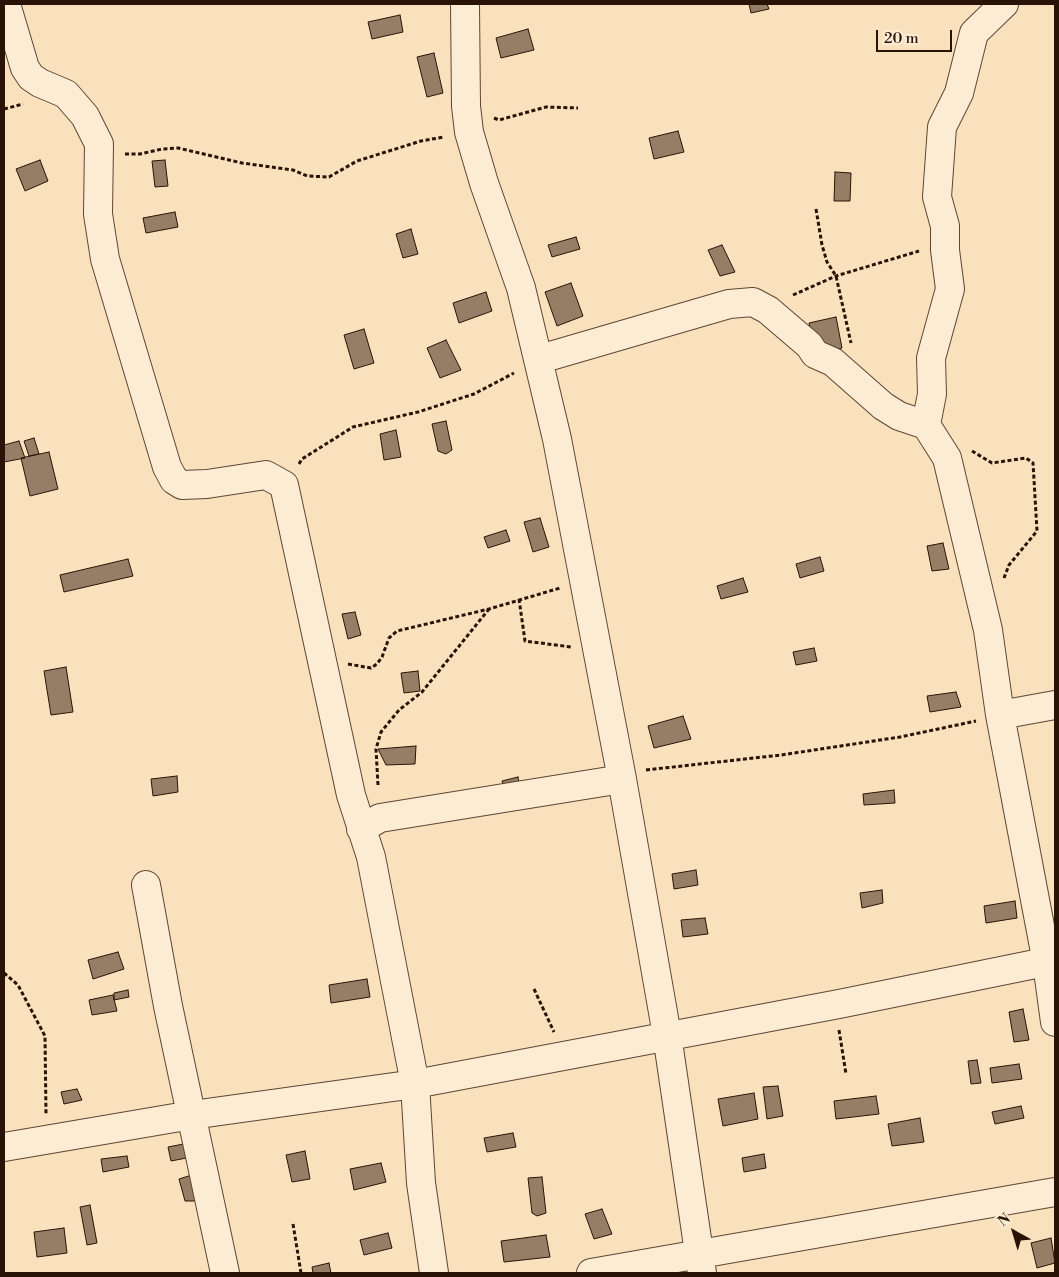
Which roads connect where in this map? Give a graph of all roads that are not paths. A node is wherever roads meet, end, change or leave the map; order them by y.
1 (6, 4) edge
2 (464, 4) edge
3 (1004, 4) edge
4 (540, 359) junction
5 (926, 425) junction
6 (1055, 705) edge
7 (1000, 715) junction
8 (622, 779) junction
9 (370, 823) junction
10 (146, 885) dead end
11 (1051, 962) edge
12 (1055, 1022) edge
13 (667, 1035) junction
14 (415, 1084) junction
15 (192, 1115) junction
16 (4, 1147) edge
17 (1055, 1192) edge
18 (700, 1264) edge
19 (225, 1273) edge
20 (434, 1273) edge
21 (591, 1273) edge

1 - 9 street
2 - 4 street
3 - 5 street
4 - 5 street
4 - 8 street
5 - 7 street
6 - 7 street
7 - 11 street
8 - 9 street
8 - 13 street
9 - 14 street
10 - 15 street
11 - 12 street
11 - 13 street
13 - 14 street
13 - 18 street
14 - 15 street
14 - 20 street
15 - 16 street
15 - 19 street
17 - 18 street
18 - 21 street

